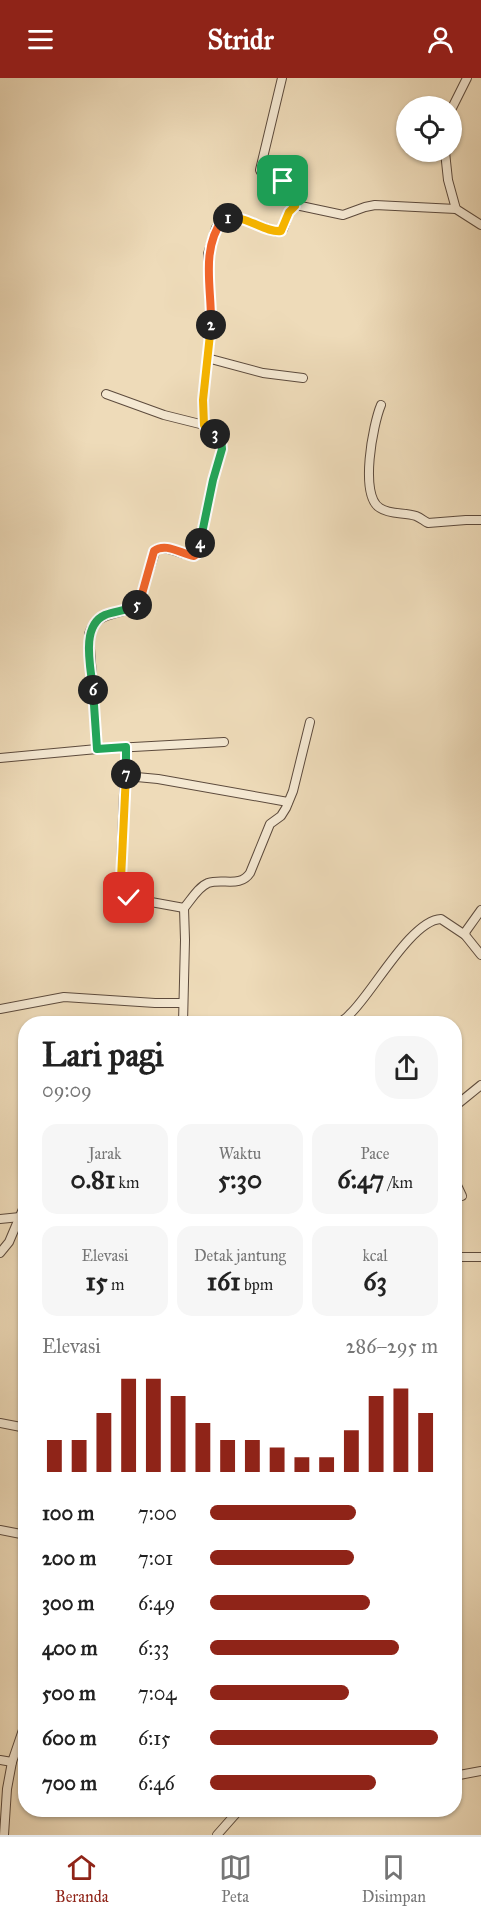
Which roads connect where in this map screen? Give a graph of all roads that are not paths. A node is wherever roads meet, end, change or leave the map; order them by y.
1 (282, 78) edge
2 (467, 78) edge
3 (458, 96) edge
4 (446, 162) edge
5 (295, 206) junction
6 (456, 209) junction
7 (481, 225) edge
8 (207, 358) junction
9 (303, 378) dead end
10 (106, 394) dead end
11 (381, 405) dead end
12 (204, 425) junction
13 (481, 520) edge
14 (310, 722) dead end
15 (224, 742) dead end
16 (126, 747) junction
17 (97, 749) junction
18 (0, 758) edge
19 (126, 776) junction
20 (288, 802) junction
21 (184, 908) junction
22 (481, 910) edge
23 (465, 934) junction
24 (481, 955) edge
25 (183, 1003) junction
26 (0, 1009) edge
27 (183, 1016) edge
28 (348, 1016) edge
29 (481, 1084) edge
30 (462, 1100) edge
31 (18, 1217) edge
32 (0, 1219) edge
33 (18, 1222) edge
34 (1, 1251) edge
35 (462, 1257) edge
36 (481, 1257) edge
37 (0, 1423) edge
38 (18, 1426) edge
39 (0, 1530) edge
40 (18, 1533) edge
41 (18, 1744) edge
42 (0, 1760) edge
43 (12, 1762) junction
44 (481, 1771) edge
45 (462, 1775) edge
46 (230, 1817) edge
47 (4, 1835) edge
48 (217, 1835) edge

1 - 5 street
2 - 3 street
4 - 6 street
5 - 6 street
5 - 8 street
6 - 7 street
8 - 9 street
8 - 12 street
10 - 12 street
11 - 13 street
12 - 17 street
14 - 20 street
15 - 16 street
16 - 17 street
16 - 19 street
17 - 18 street
19 - 20 street
19 - 21 street
20 - 21 street
21 - 25 street
22 - 23 street
23 - 24 street
23 - 28 street
25 - 26 street
25 - 27 street
29 - 30 street
31 - 32 street
33 - 34 street
35 - 36 street
37 - 38 street
39 - 40 street
41 - 43 street
42 - 43 street
43 - 47 street
44 - 45 street
46 - 48 street

